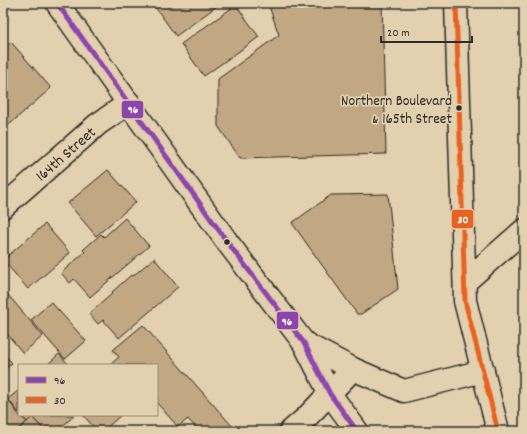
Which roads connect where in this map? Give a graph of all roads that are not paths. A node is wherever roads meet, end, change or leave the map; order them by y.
1 (57, 3) edge
2 (456, 3) edge
3 (129, 103) junction
4 (3, 207) edge
5 (524, 230) edge
6 (465, 291) junction
7 (304, 343) junction
8 (352, 369) junction
9 (483, 371) junction
10 (330, 394) junction
11 (291, 431) edge
12 (357, 431) edge
13 (498, 431) edge

1 - 3 street
2 - 6 street
3 - 4 street, 164th Street
3 - 7 street
5 - 6 street
6 - 9 street
7 - 8 street
7 - 10 street
8 - 9 street
8 - 10 street
9 - 13 street
10 - 11 street
10 - 12 street

